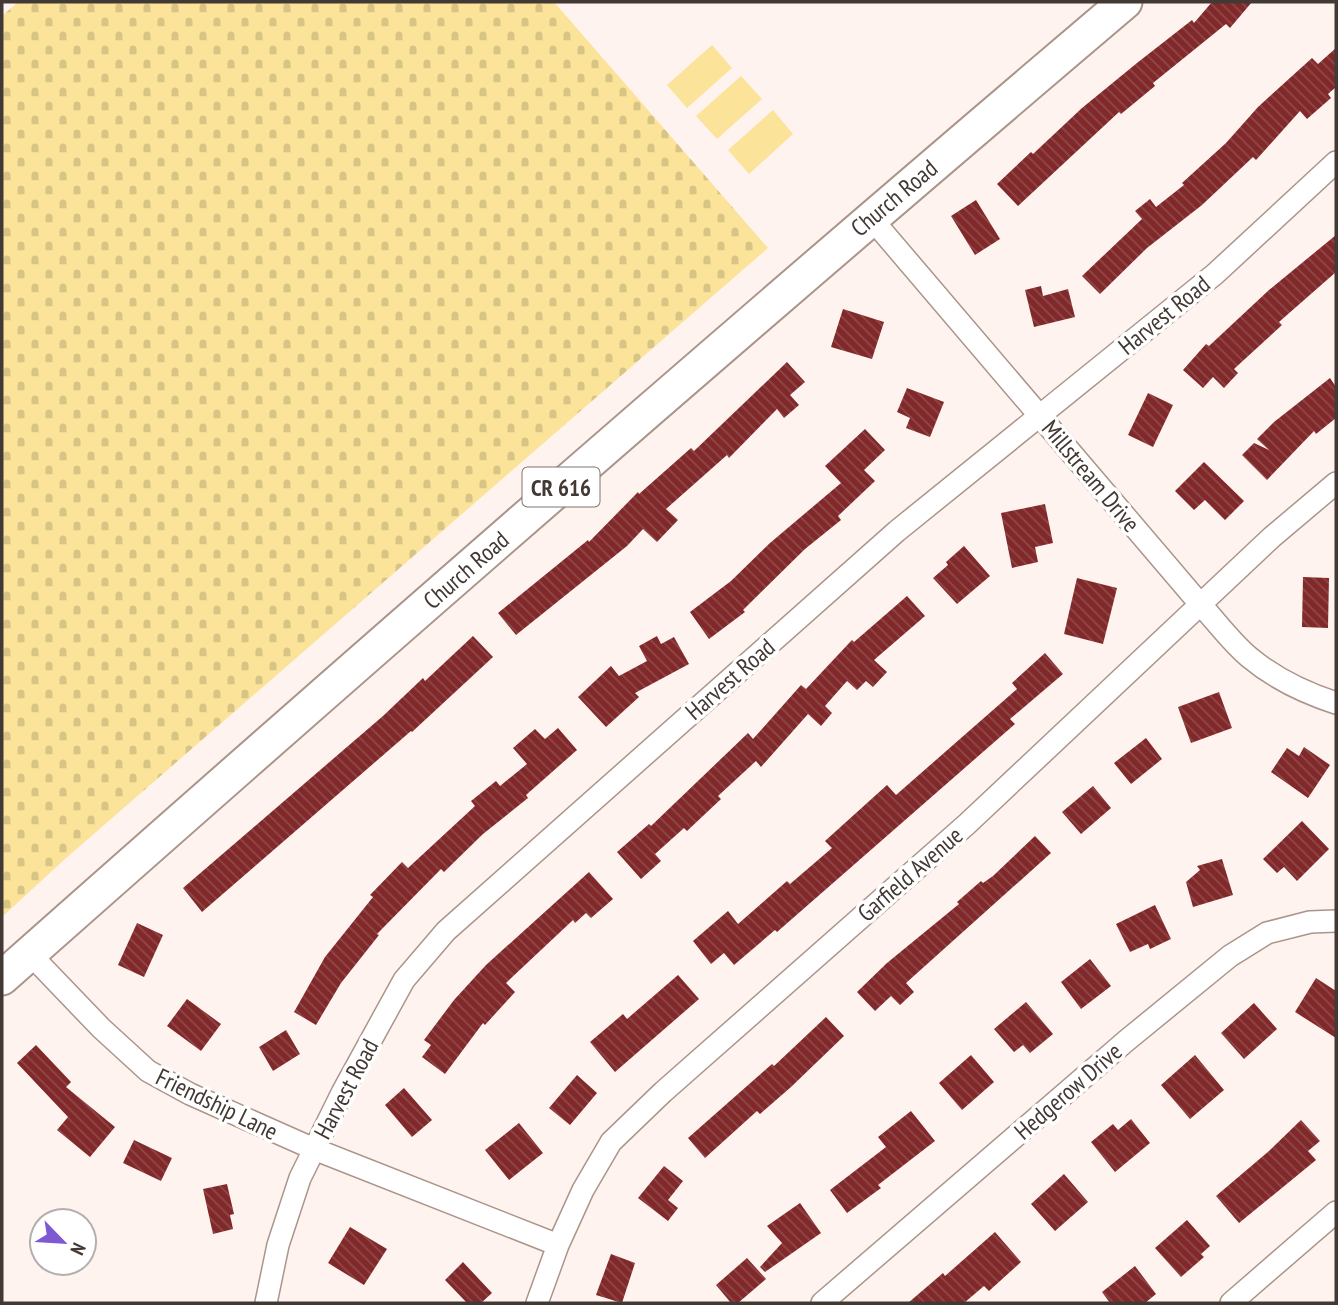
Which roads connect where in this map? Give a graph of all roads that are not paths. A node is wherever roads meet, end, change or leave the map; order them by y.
1 (1125, 2) edge
2 (1336, 162) edge
3 (871, 218) junction
4 (1039, 415) junction
5 (1336, 483) edge
6 (1200, 604) junction
7 (1336, 703) edge
8 (1336, 921) edge
9 (30, 954) junction
10 (2, 978) edge
11 (314, 1149) junction
12 (1336, 1212) edge
13 (558, 1245) junction
14 (266, 1303) edge
15 (537, 1303) edge
16 (822, 1303) edge
17 (1231, 1303) edge

1 - 3 main road, Church Road / CR 616
2 - 4 street, Harvest Road
3 - 4 street, Millstream Drive
3 - 9 main road, Church Road / CR 616
4 - 6 street, Millstream Drive
4 - 11 street, Harvest Road
5 - 6 street, Garfield Avenue
6 - 7 street, Millstream Drive
6 - 13 street, Garfield Avenue
8 - 16 street, Hedgerow Drive
9 - 10 main road, Church Road / CR 616
9 - 11 street, Friendship Lane
11 - 13 street, Friendship Lane
11 - 14 street, Harvest Road
12 - 17 street
13 - 15 street, Garfield Avenue

